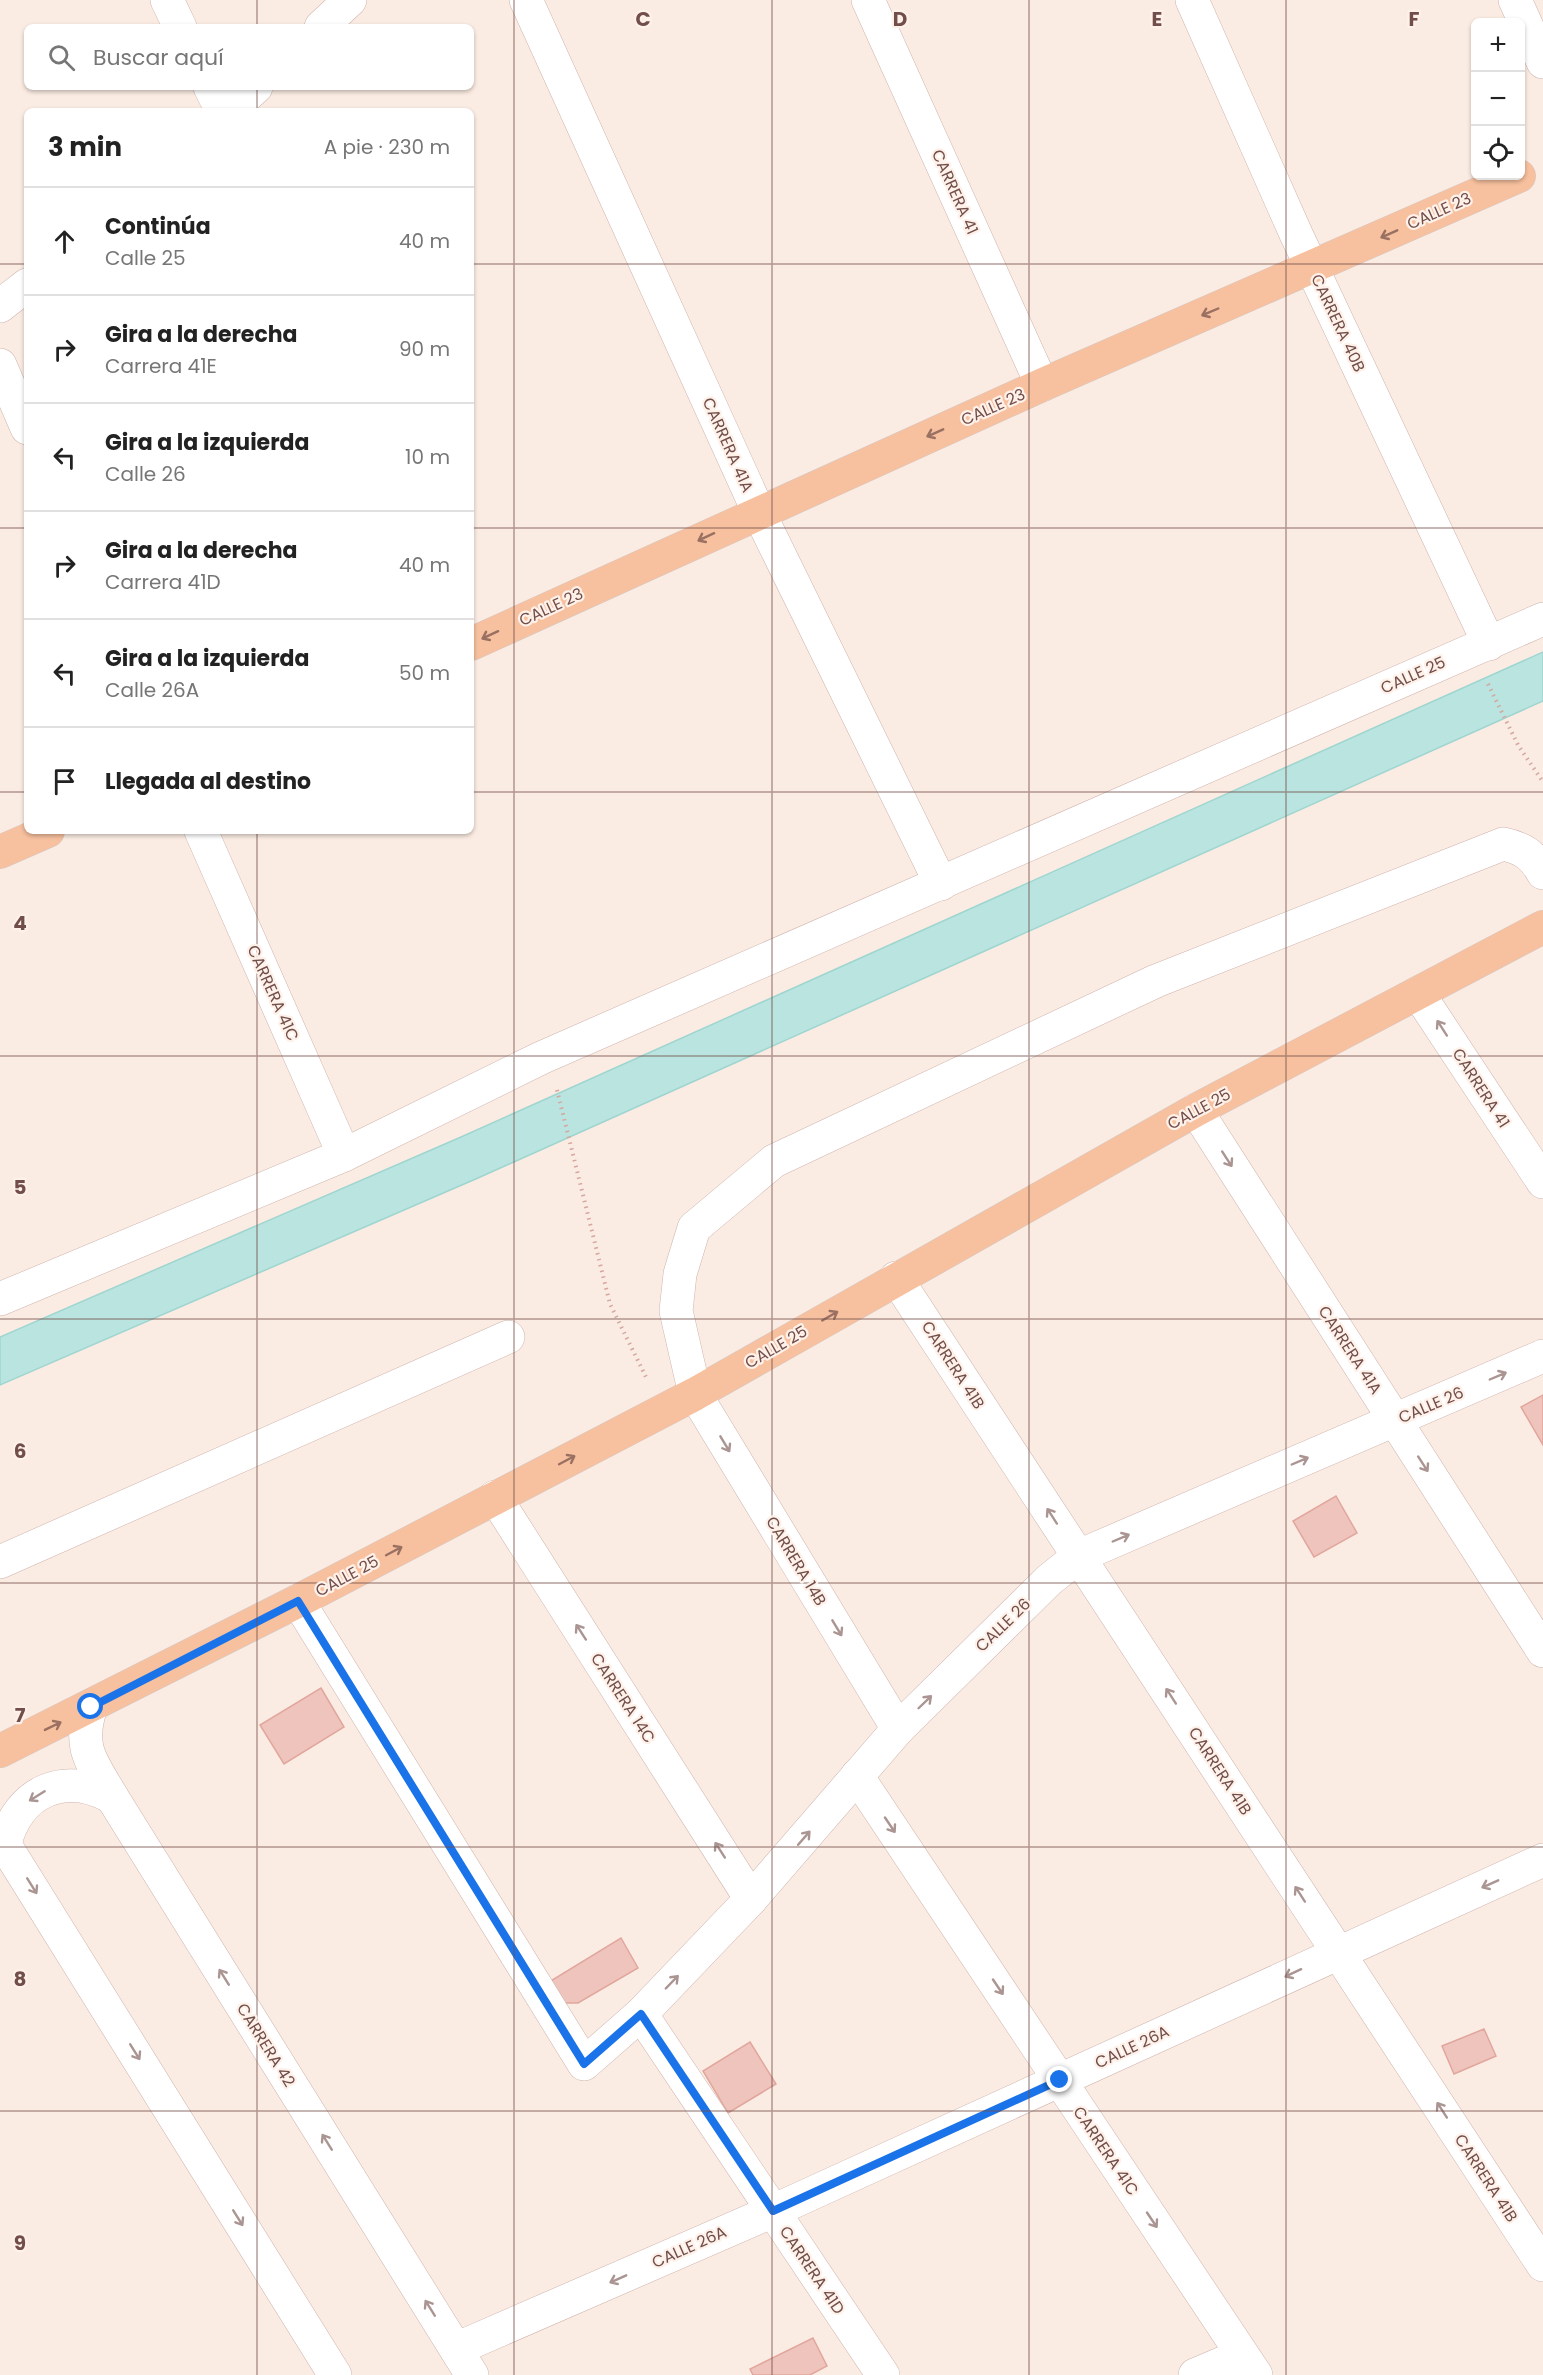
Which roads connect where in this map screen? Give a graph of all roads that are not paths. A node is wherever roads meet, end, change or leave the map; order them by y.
1 (167, 0) edge
2 (350, 0) edge
3 (526, 0) edge
4 (868, 0) edge
5 (1192, 0) edge
6 (1515, 0) edge
7 (179, 24) edge
8 (324, 24) edge
9 (1543, 62) edge
10 (212, 90) edge
11 (253, 90) edge
12 (220, 108) edge
13 (233, 108) edge
14 (1543, 165) edge
15 (1525, 173) edge
16 (1509, 180) edge
17 (1312, 268) junction
18 (24, 287) edge
19 (0, 306) edge
20 (0, 366) edge
21 (1042, 385) junction
22 (24, 421) edge
23 (759, 513) junction
24 (1543, 620) edge
25 (474, 643) edge
26 (1486, 658) junction
27 (41, 834) edge
28 (202, 834) edge
29 (0, 852) edge
30 (1543, 873) edge
31 (941, 884) junction
32 (1543, 927) edge
33 (1418, 993) junction
34 (1196, 1110) junction
35 (344, 1155) junction
36 (1543, 1182) edge
37 (896, 1278) junction
38 (0, 1299) edge
39 (508, 1337) dead end
40 (1543, 1356) edge
41 (695, 1394) junction
42 (1395, 1420) junction
43 (495, 1497) junction
44 (1079, 1556) junction
45 (0, 1562) edge
46 (298, 1601) junction
47 (1543, 1651) edge
48 (91, 1707) junction
49 (898, 1729) junction
50 (0, 1751) edge
51 (857, 1776) junction
52 (112, 1797) junction
53 (2, 1840) edge
54 (1543, 1860) edge
55 (751, 1899) junction
56 (1339, 1953) junction
57 (641, 2014) junction
58 (1060, 2080) junction
59 (773, 2211) junction
60 (1538, 2248) edge
61 (464, 2362) edge
62 (1249, 2365) edge
63 (336, 2375) edge
64 (883, 2375) edge
65 (1195, 2375) edge

1 - 7 street
2 - 8 street
3 - 23 street, CARRERA 41A
4 - 21 street, CARRERA 41
5 - 17 street, CARRERA 40B
6 - 9 street
10 - 12 street
11 - 13 street
14 - 15 main road, CALLE 23
16 -> 17 main road, CALLE 23
17 -> 21 main road, CALLE 23
17 - 26 street, CARRERA 40B
18 - 19 street
20 - 22 street
21 -> 23 main road, CALLE 23
23 -> 25 main road, CALLE 23
23 - 31 street, CARRERA 41A
24 - 26 street, CALLE 25
26 - 31 street, CALLE 25
27 - 29 main road
28 - 35 street, CARRERA 41C
30 - 41 street, CARRERA 14B
31 - 35 street, CALLE 25
32 - 33 main road, CALLE 25
33 - 34 main road, CALLE 25
36 -> 33 street, CARRERA 41
34 - 37 main road, CALLE 25
34 -> 42 street, CARRERA 41A
35 - 38 street, CALLE 25
41 -> 37 main road, CALLE 25
44 -> 37 street, CARRERA 41B
39 - 45 street
42 -> 40 street, CALLE 26
43 -> 41 main road, CALLE 25
41 -> 49 street, CARRERA 14B
44 -> 42 street, CALLE 26
42 -> 47 street, CARRERA 41A
46 -> 43 main road, CALLE 25
55 -> 43 street, CARRERA 14C
49 -> 44 street, CALLE 26
56 -> 44 street, CARRERA 41B
46 - 48 main road, CALLE 25
46 - 57 street, CALLE 26
50 -> 48 main road, CALLE 25
48 - 52 street, CARRERA 42
49 - 51 street, CALLE 26
55 -> 51 street, CALLE 26
51 -> 58 street, CARRERA 41C
52 -> 53 street
61 -> 52 street, CARRERA 42
53 -> 63 street
54 -> 56 street, CALLE 26A
57 -> 55 street, CALLE 26
56 -> 58 street, CALLE 26A
60 -> 56 street, CARRERA 41B
57 - 59 street, CARRERA 41D
58 - 59 street, CALLE 26A
58 -> 62 street, CARRERA 41C
59 -> 61 street, CALLE 26A
59 - 64 street, CARRERA 41D
62 - 65 street

